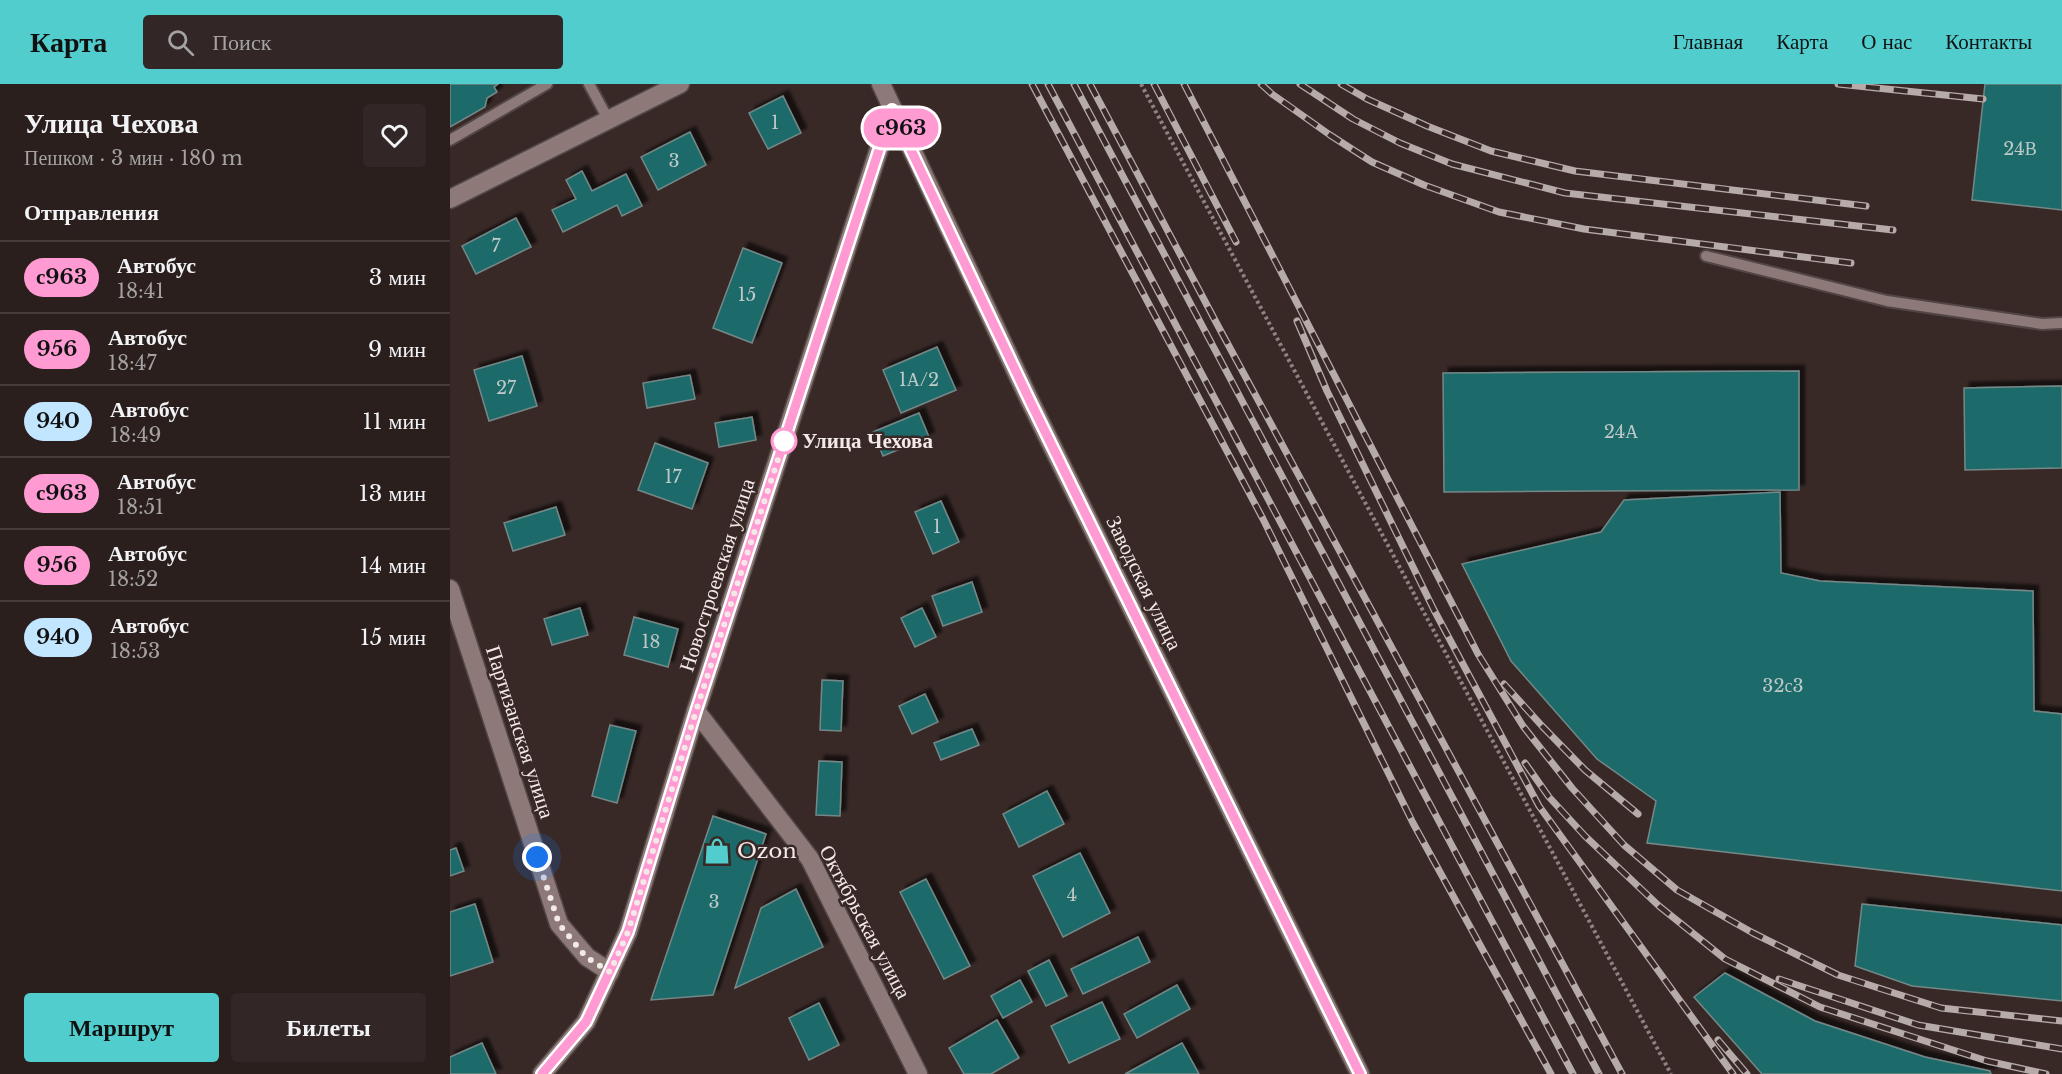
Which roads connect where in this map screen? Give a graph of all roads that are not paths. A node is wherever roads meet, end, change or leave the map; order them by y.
1 (547, 84) edge
2 (589, 84) edge
3 (680, 84) edge
4 (881, 84) edge
5 (892, 110) junction
6 (608, 119) junction
7 (450, 140) edge
8 (450, 199) edge
9 (1706, 256) dead end
10 (2062, 323) edge
11 (450, 589) edge
12 (696, 711) junction
13 (610, 972) junction
14 (548, 1072) edge
15 (918, 1074) edge
16 (1360, 1074) edge

1 - 7 lane
2 - 6 lane
3 - 6 street
4 - 5 street
5 - 12 street, Новостроевская улица
5 - 16 street, Заводская улица
6 - 8 street
9 - 10 lane
11 - 13 street, Партизанская улица
12 - 13 street, Новостроевская улица
12 - 15 street, Октябрьская улица
13 - 14 street, Новостроевская улица

